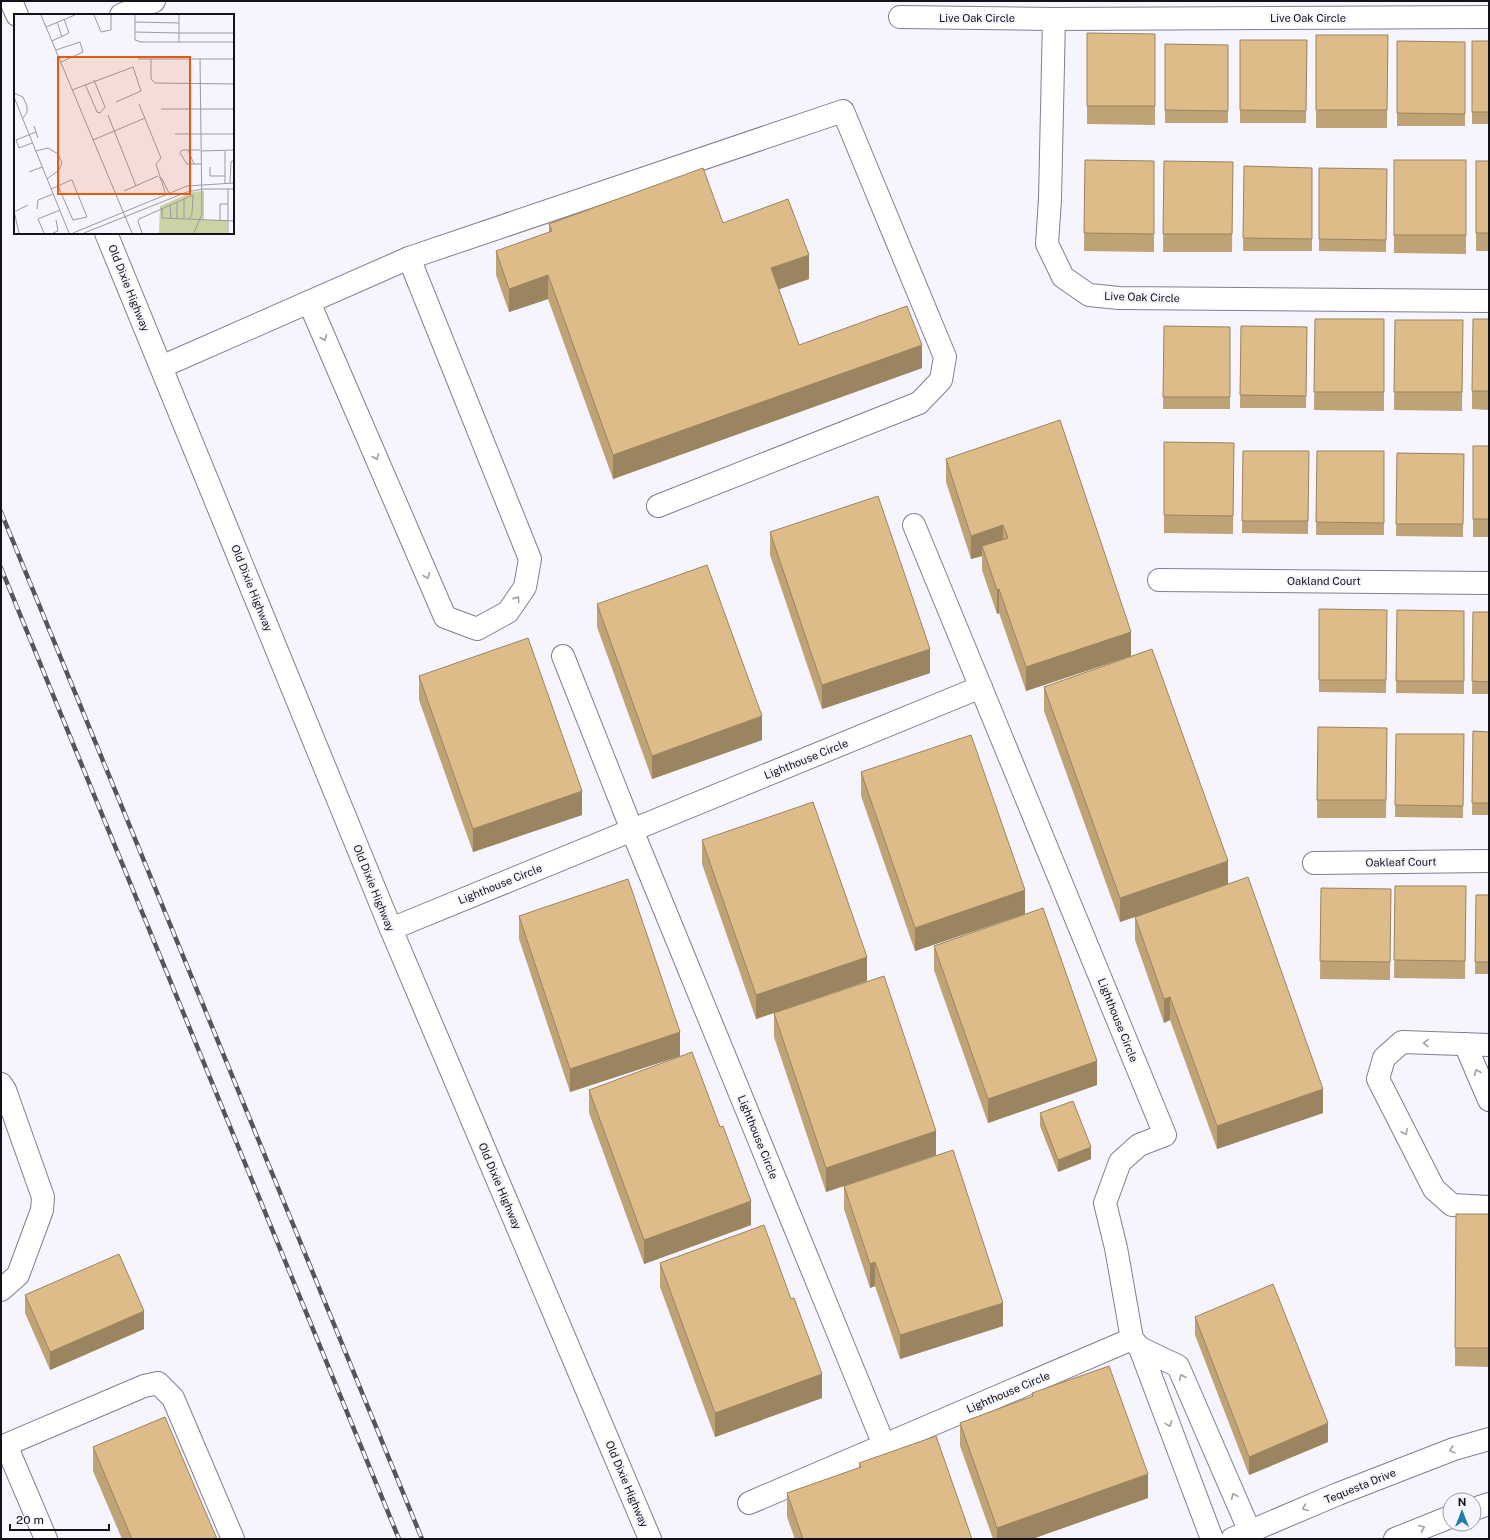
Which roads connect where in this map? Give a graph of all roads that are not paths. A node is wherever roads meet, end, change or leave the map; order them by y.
1 (11, 1) edge
2 (154, 1) edge
3 (17, 14) edge
4 (122, 14) edge
5 (1489, 17) edge
6 (900, 18) dead end
7 (1054, 19) junction
8 (106, 234) edge
9 (409, 258) junction
10 (1489, 301) edge
11 (309, 302) junction
12 (161, 367) junction
13 (658, 506) dead end
14 (914, 525) dead end
15 (1159, 580) dead end
16 (1489, 583) edge
17 (563, 656) dead end
18 (981, 687) junction
19 (632, 830) junction
20 (1489, 862) edge
21 (1314, 864) dead end
22 (391, 929) junction
23 (1465, 1044) junction
24 (1489, 1045) edge
25 (1, 1084) edge
26 (1489, 1100) edge
27 (1489, 1207) edge
28 (1, 1290) edge
29 (1136, 1344) junction
30 (1489, 1439) edge
31 (884, 1445) junction
32 (4, 1446) edge
33 (749, 1503) dead end
34 (1442, 1520) edge
35 (1241, 1535) edge
36 (46, 1539) edge
37 (234, 1539) edge
38 (650, 1539) edge
39 (1212, 1539) edge
40 (1395, 1539) edge

1 - 3 street
2 - 4 street
5 - 7 street, Live Oak Circle
6 - 7 street, Live Oak Circle
7 - 10 street, Live Oak Circle
8 - 12 street, Old Dixie Highway
9 - 11 street
11 -> 9 street
9 - 13 street
11 - 12 street
12 - 22 street, Old Dixie Highway
14 - 18 street, Lighthouse Circle
15 - 16 street, Oakland Court
17 - 19 street, Lighthouse Circle
18 - 19 street, Lighthouse Circle
18 - 29 street, Lighthouse Circle
19 - 22 street, Lighthouse Circle
19 - 31 street, Lighthouse Circle
20 - 21 street, Oakleaf Court
22 - 38 street, Old Dixie Highway
23 - 24 street
26 -> 23 street
23 -> 27 street
25 - 28 street
29 - 31 street, Lighthouse Circle
35 -> 29 street
29 -> 39 street, Lighthouse Circle
30 -> 35 street, Tequesta Drive
31 - 33 street, Lighthouse Circle
32 - 36 street
32 - 37 street
40 -> 34 street

